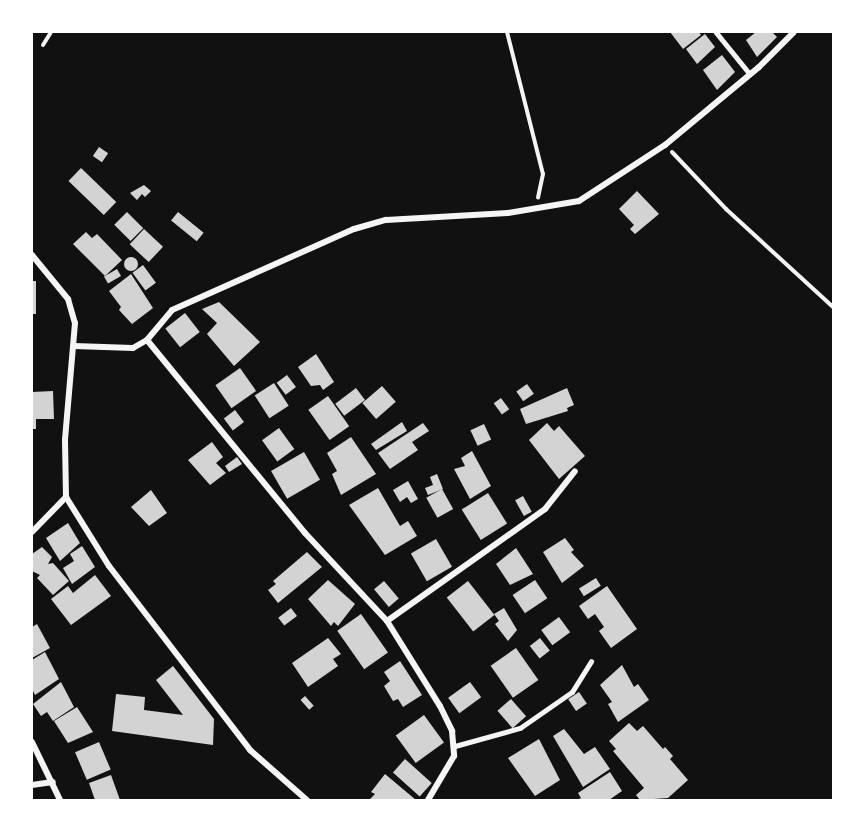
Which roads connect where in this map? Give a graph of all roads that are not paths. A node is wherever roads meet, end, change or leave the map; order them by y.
1 (716, 32) edge
2 (794, 32) edge
3 (750, 74) junction
4 (32, 255) edge
5 (147, 340) junction
6 (74, 346) junction
7 (575, 471) dead end
8 (66, 497) junction
9 (32, 532) edge
10 (387, 621) junction
11 (591, 661) dead end
12 (32, 742) edge
13 (455, 746) junction
14 (53, 782) junction
15 (32, 785) edge
16 (60, 801) edge
17 (307, 801) edge
18 (428, 801) edge

1 - 3 lane
2 - 3 street
3 - 5 street
4 - 6 street
5 - 6 street
5 - 10 street
6 - 8 street
7 - 10 street
8 - 9 street
8 - 17 street
10 - 13 street
11 - 13 lane
12 - 14 street
13 - 18 street
14 - 15 street
14 - 16 street

